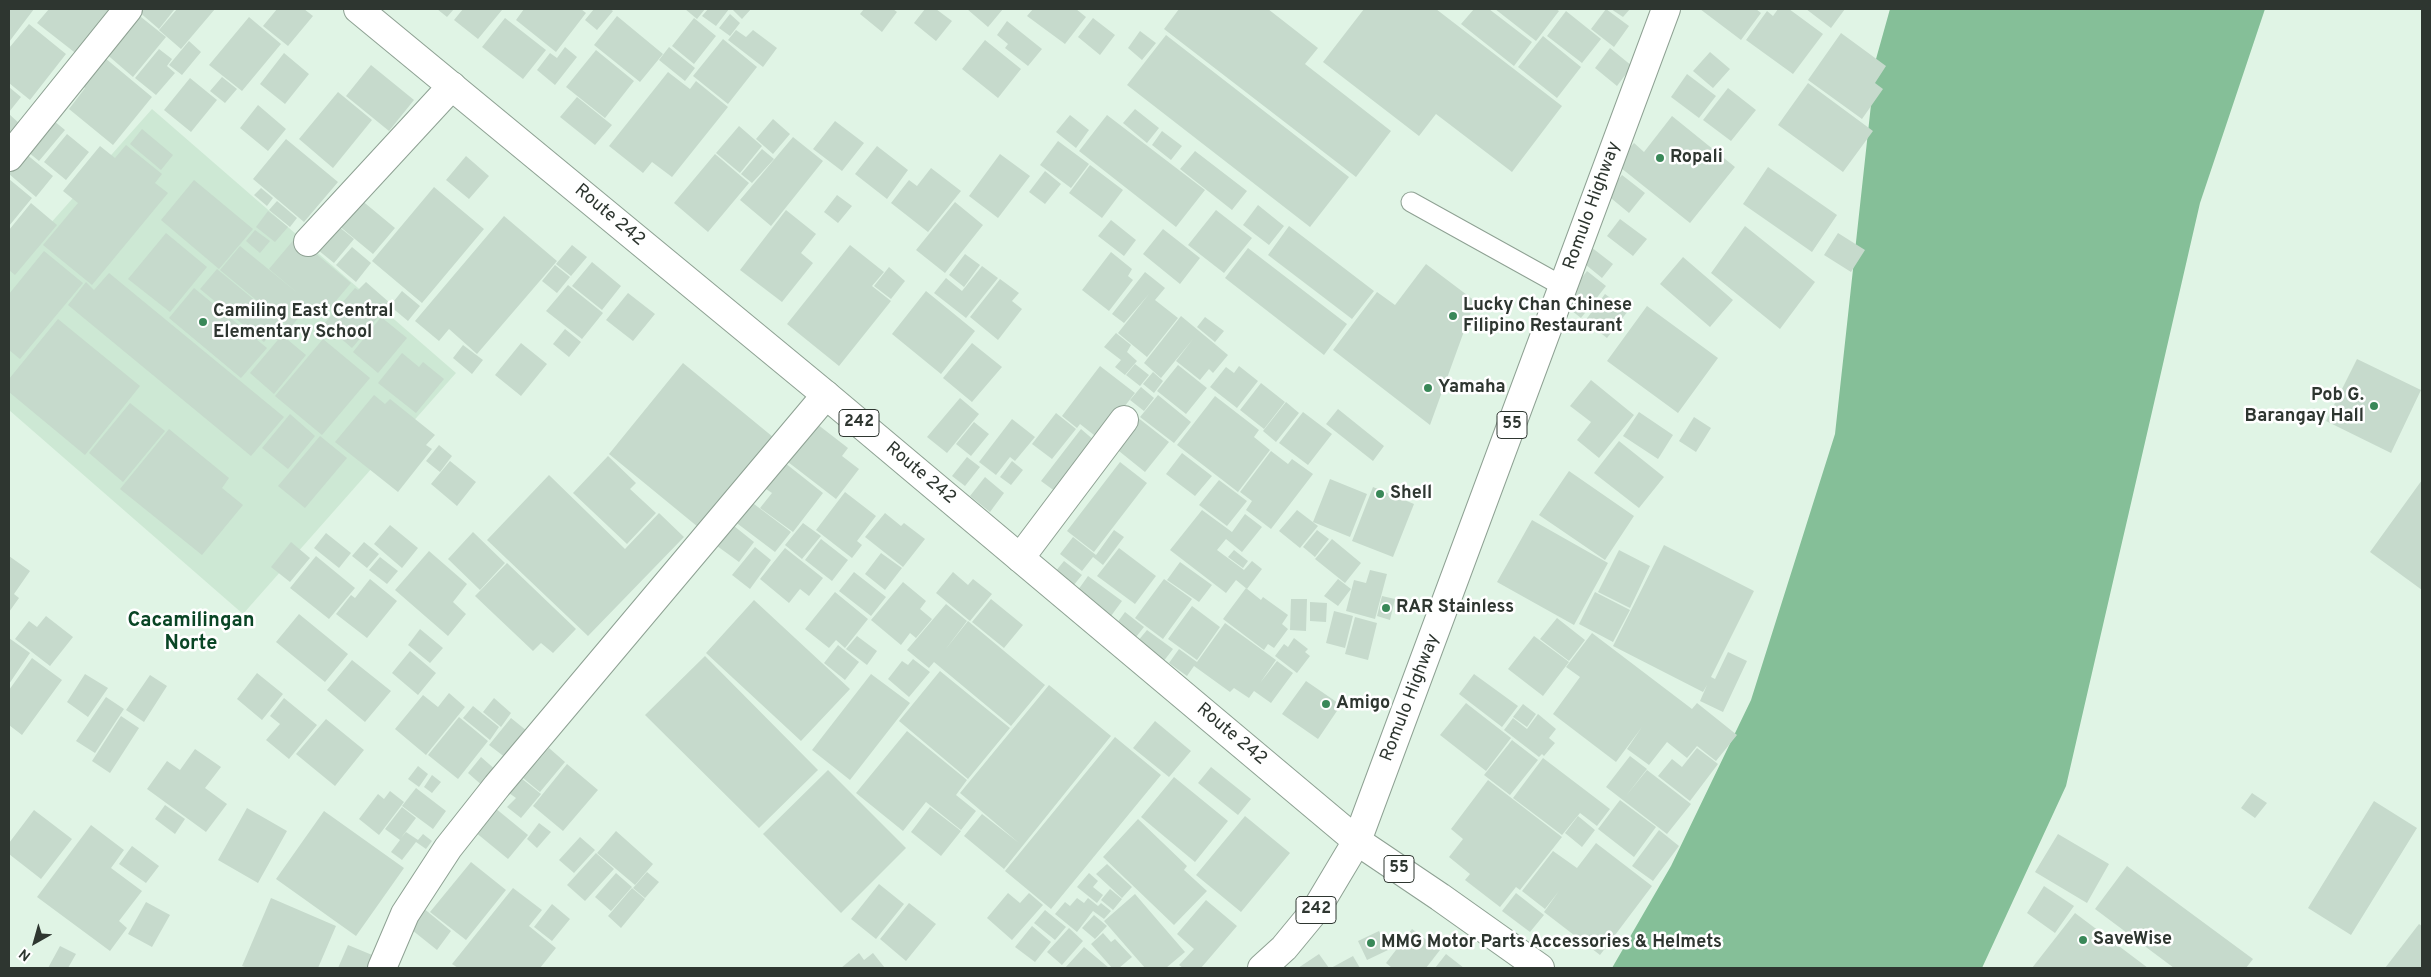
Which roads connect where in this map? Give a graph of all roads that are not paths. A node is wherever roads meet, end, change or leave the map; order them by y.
1 (128, 9) edge
2 (358, 9) edge
3 (1666, 9) edge
4 (452, 86) junction
5 (9, 157) edge
6 (1411, 202) dead end
7 (308, 242) dead end
8 (1564, 287) junction
9 (826, 396) junction
10 (1124, 420) dead end
11 (1020, 558) junction
12 (1357, 841) junction
13 (382, 968) edge
14 (1262, 968) edge
15 (1540, 968) edge

1 - 5 main road
2 - 4 main road, Route 242 / 242
3 - 8 main road, Romulo Highway / 55
4 - 7 main road
4 - 9 main road, Route 242 / 242
6 - 8 lane
8 - 12 main road, Romulo Highway / 55
9 - 11 main road, Route 242 / 242
9 - 13 main road
10 - 11 main road
11 - 12 main road, Route 242 / 242
12 - 14 main road, 242
12 - 15 main road, 55

